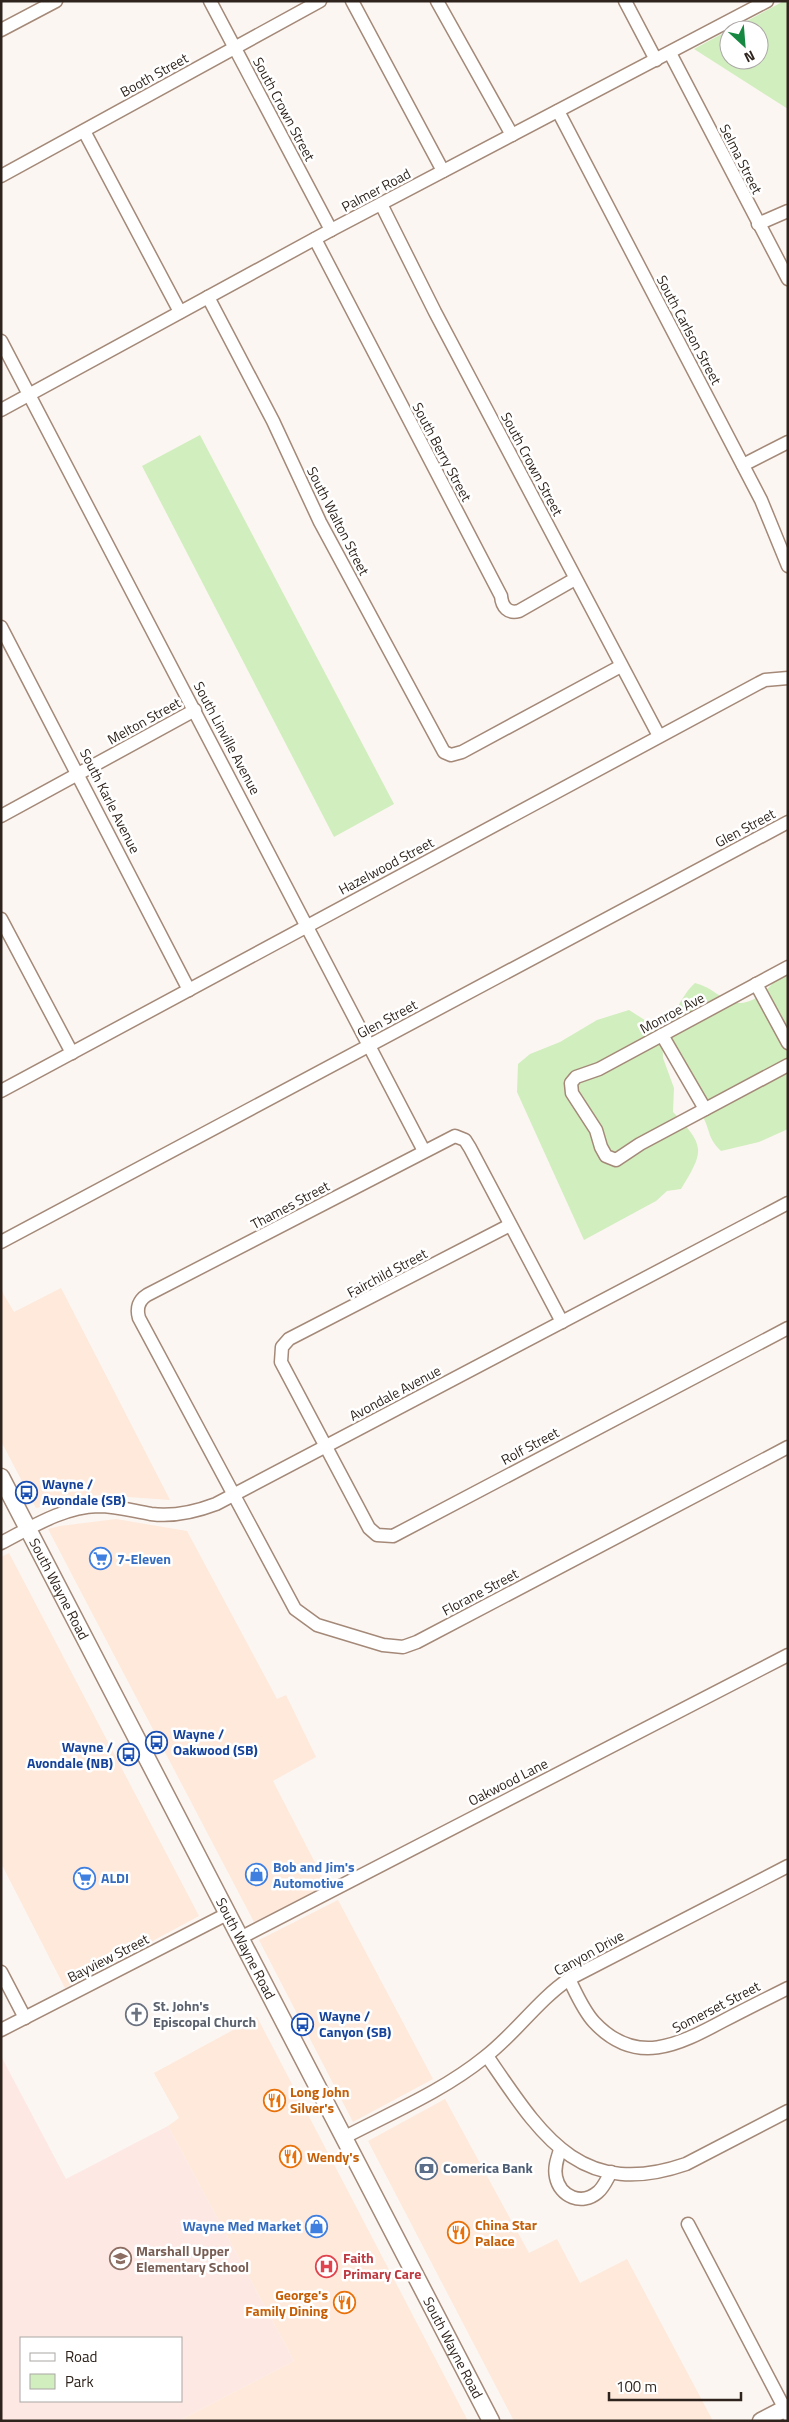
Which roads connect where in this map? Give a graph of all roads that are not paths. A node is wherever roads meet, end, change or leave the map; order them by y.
1 (56, 1) edge
2 (210, 1) edge
3 (320, 1) edge
4 (352, 1) edge
5 (437, 1) edge
6 (625, 1) edge
7 (767, 1) edge
8 (1, 30) edge
9 (235, 48) junction
10 (670, 53) junction
11 (656, 60) junction
12 (558, 111) junction
13 (84, 131) junction
14 (512, 135) junction
15 (443, 171) junction
16 (1, 176) edge
17 (381, 204) junction
18 (788, 211) edge
19 (758, 224) junction
20 (331, 230) junction
21 (315, 239) junction
22 (788, 280) edge
23 (208, 297) junction
24 (180, 312) junction
25 (1, 341) edge
26 (30, 395) junction
27 (1, 410) edge
28 (788, 442) edge
29 (743, 465) junction
30 (788, 566) edge
31 (575, 580) junction
32 (1, 627) edge
33 (621, 666) junction
34 (788, 678) edge
35 (195, 710) junction
36 (659, 736) junction
37 (79, 774) junction
38 (1, 816) edge
39 (788, 822) edge
40 (1, 919) edge
41 (307, 926) junction
42 (788, 967) edge
43 (756, 984) junction
44 (189, 990) junction
45 (662, 1035) junction
46 (788, 1043) edge
47 (370, 1045) junction
48 (72, 1053) junction
49 (788, 1065) edge
50 (1, 1090) edge
51 (705, 1109) junction
52 (424, 1151) junction
53 (788, 1203) edge
54 (510, 1225) junction
55 (1, 1242) edge
56 (562, 1322) junction
57 (788, 1328) edge
58 (281, 1349) joint
59 (326, 1446) junction
60 (788, 1447) edge
61 (1, 1477) edge
62 (234, 1494) junction
63 (28, 1529) junction
64 (1, 1543) edge
65 (788, 1655) edge
66 (788, 1866) edge
67 (229, 1913) junction
68 (242, 1937) junction
69 (1, 1972) edge
70 (569, 1979) junction
71 (788, 1988) edge
72 (25, 2018) junction
73 (1, 2030) edge
74 (487, 2056) junction
75 (788, 2111) edge
76 (345, 2137) junction
77 (560, 2150) junction
78 (611, 2172) junction
79 (688, 2224) dead end
80 (787, 2410) edge
81 (491, 2421) edge
82 (761, 2421) edge

1 - 8 street
2 - 9 street, South Crown Street
3 - 9 street, Booth Street
4 - 15 street
5 - 14 street
6 - 11 street
7 - 10 street, Palmer Road
9 - 13 street, Booth Street
9 - 20 street, South Crown Street
10 - 11 street, Palmer Road
10 - 19 street, Selma Street
11 - 12 street, Palmer Road
12 - 14 street, Palmer Road
12 - 29 street, South Carlson Street
13 - 16 street, Booth Street
13 - 24 street
14 - 15 street, Palmer Road
15 - 17 street, Palmer Road
17 - 20 street, Palmer Road
17 - 31 street, South Crown Street
18 - 19 street
19 - 22 street, Selma Street
20 - 21 street, Palmer Road
21 - 23 street, Palmer Road
21 - 31 street, South Berry Street
23 - 24 street, Palmer Road
23 - 33 street, South Walton Street
24 - 26 street, Palmer Road
25 - 26 street, South Linville Avenue
26 - 27 street, Palmer Road
26 - 35 street, South Linville Avenue
28 - 29 street
29 - 30 street, South Carlson Street
31 - 33 street, South Crown Street
32 - 37 street, South Karle Avenue
33 - 36 street, South Crown Street
34 - 36 street, Hazelwood Street
35 - 37 street, Melton Street
35 - 41 street, South Linville Avenue
36 - 41 street, Hazelwood Street
37 - 38 street, Melton Street
37 - 44 street, South Karle Avenue
39 - 47 street, Glen Street
40 - 48 street
41 - 44 street, Hazelwood Street
41 - 47 street, South Linville Avenue
42 - 43 street, Monroe Ave
43 - 45 street, Monroe Ave
43 - 46 street
44 - 48 street, Hazelwood Street
45 - 51 street
45 - 51 street, Monroe Ave
47 - 52 street, South Linville Avenue
47 - 55 street, Glen Street
48 - 50 street, Hazelwood Street
49 - 51 street
52 - 54 street, Thames Street
52 - 62 street, Thames Street
53 - 56 street, Avondale Avenue
54 - 56 street, Thames Street
54 - 58 street, Fairchild Street
56 - 59 street, Avondale Avenue
57 - 59 street, Rolf Street
58 - 59 street, Rolf Street
59 - 62 street, Avondale Avenue
60 - 62 street, Florane Street
61 - 63 main road, South Wayne Road
62 - 63 street, Avondale Avenue
63 - 64 street, Avondale Avenue
63 - 67 main road, South Wayne Road
65 - 68 street, Oakwood Lane
66 - 70 street, Canyon Drive
67 - 68 main road, South Wayne Road
67 - 72 street, Bayview Street
68 - 76 main road, South Wayne Road
69 - 72 street
70 - 71 street, Somerset Street
70 - 74 street, Canyon Drive
72 - 73 street, Bayview Street
74 - 76 street, Canyon Drive
74 - 77 street
75 - 78 street
76 - 81 main road, South Wayne Road
77 - 78 street
77 - 78 street
79 - 80 street
80 - 82 main road

